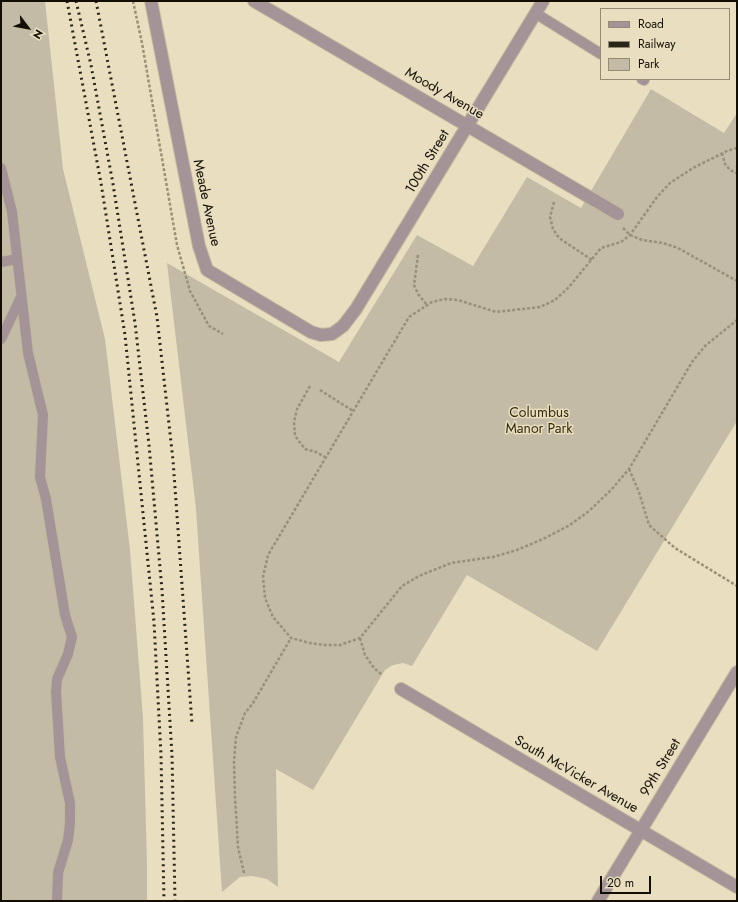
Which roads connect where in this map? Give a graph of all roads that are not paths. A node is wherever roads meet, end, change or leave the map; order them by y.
1 (151, 1) edge
2 (254, 1) edge
3 (543, 1) edge
4 (536, 13) junction
5 (600, 53) edge
6 (468, 126) junction
7 (1, 168) edge
8 (618, 214) dead end
9 (17, 259) junction
10 (1, 262) edge
11 (22, 297) junction
12 (332, 334) joint
13 (1, 339) edge
14 (737, 672) edge
15 (401, 689) dead end
16 (642, 830) junction
17 (737, 887) edge
18 (57, 901) edge
19 (598, 901) edge

1 - 12 street, Meade Avenue
2 - 6 street, Moody Avenue
3 - 4 street, 100th Street
4 - 5 lane
4 - 6 street, 100th Street
6 - 8 street, Moody Avenue
6 - 12 street, 100th Street
7 - 9 lane
9 - 10 lane
9 - 11 lane
11 - 13 lane
11 - 18 lane
14 - 16 street, 99th Street
15 - 16 street, South McVicker Avenue
16 - 17 street, South McVicker Avenue
16 - 19 street, 99th Street

